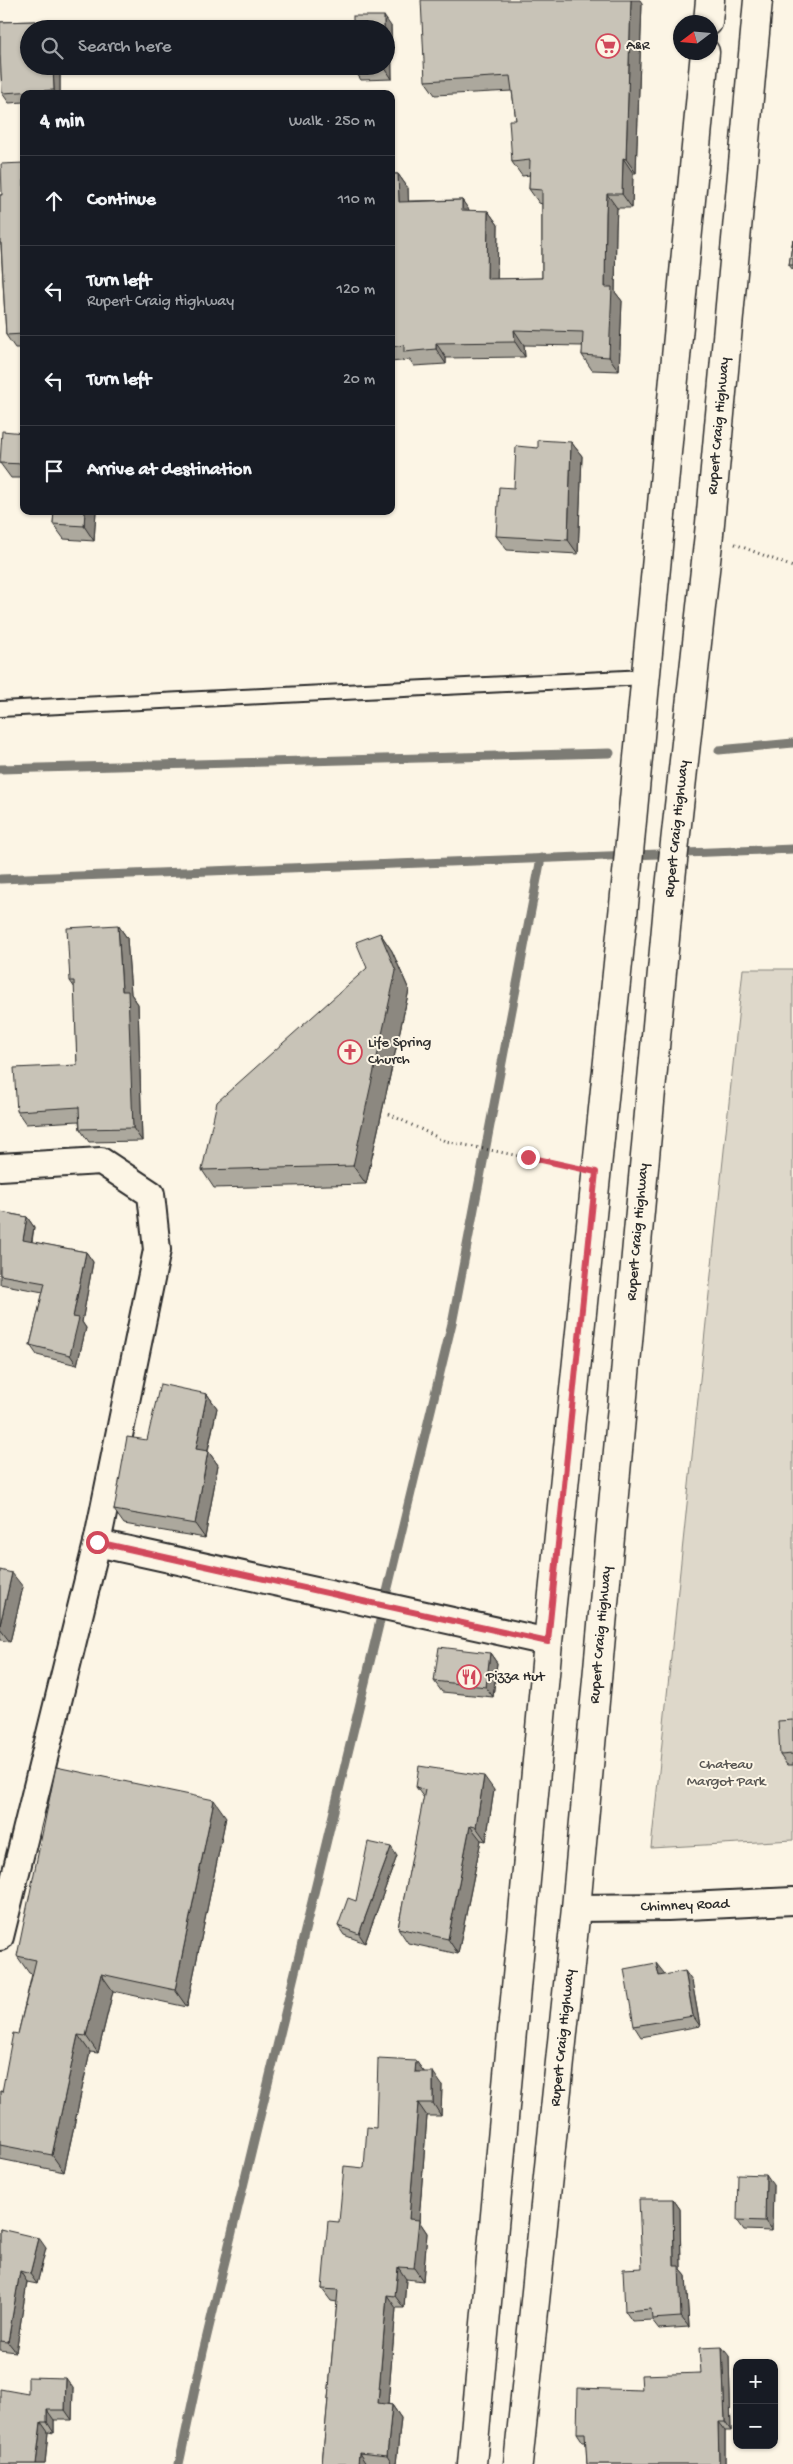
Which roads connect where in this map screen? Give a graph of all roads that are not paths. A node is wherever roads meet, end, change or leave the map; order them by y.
1 (710, 0) edge
2 (758, 0) edge
3 (709, 15) edge
4 (704, 60) edge
5 (646, 677) junction
6 (0, 709) edge
7 (0, 1167) edge
8 (97, 1542) junction
9 (548, 1642) junction
10 (793, 1901) edge
11 (576, 1908) junction
12 (0, 1936) edge
13 (472, 2464) edge
14 (518, 2464) edge

1 - 3 main road
2 - 11 main road, Rupert Craig Highway
4 - 5 main road
5 - 6 lane
5 - 9 main road
7 - 8 street
8 - 9 street
8 - 12 street
9 - 13 main road
10 - 11 street, Chimney Road
11 - 14 main road, Rupert Craig Highway

